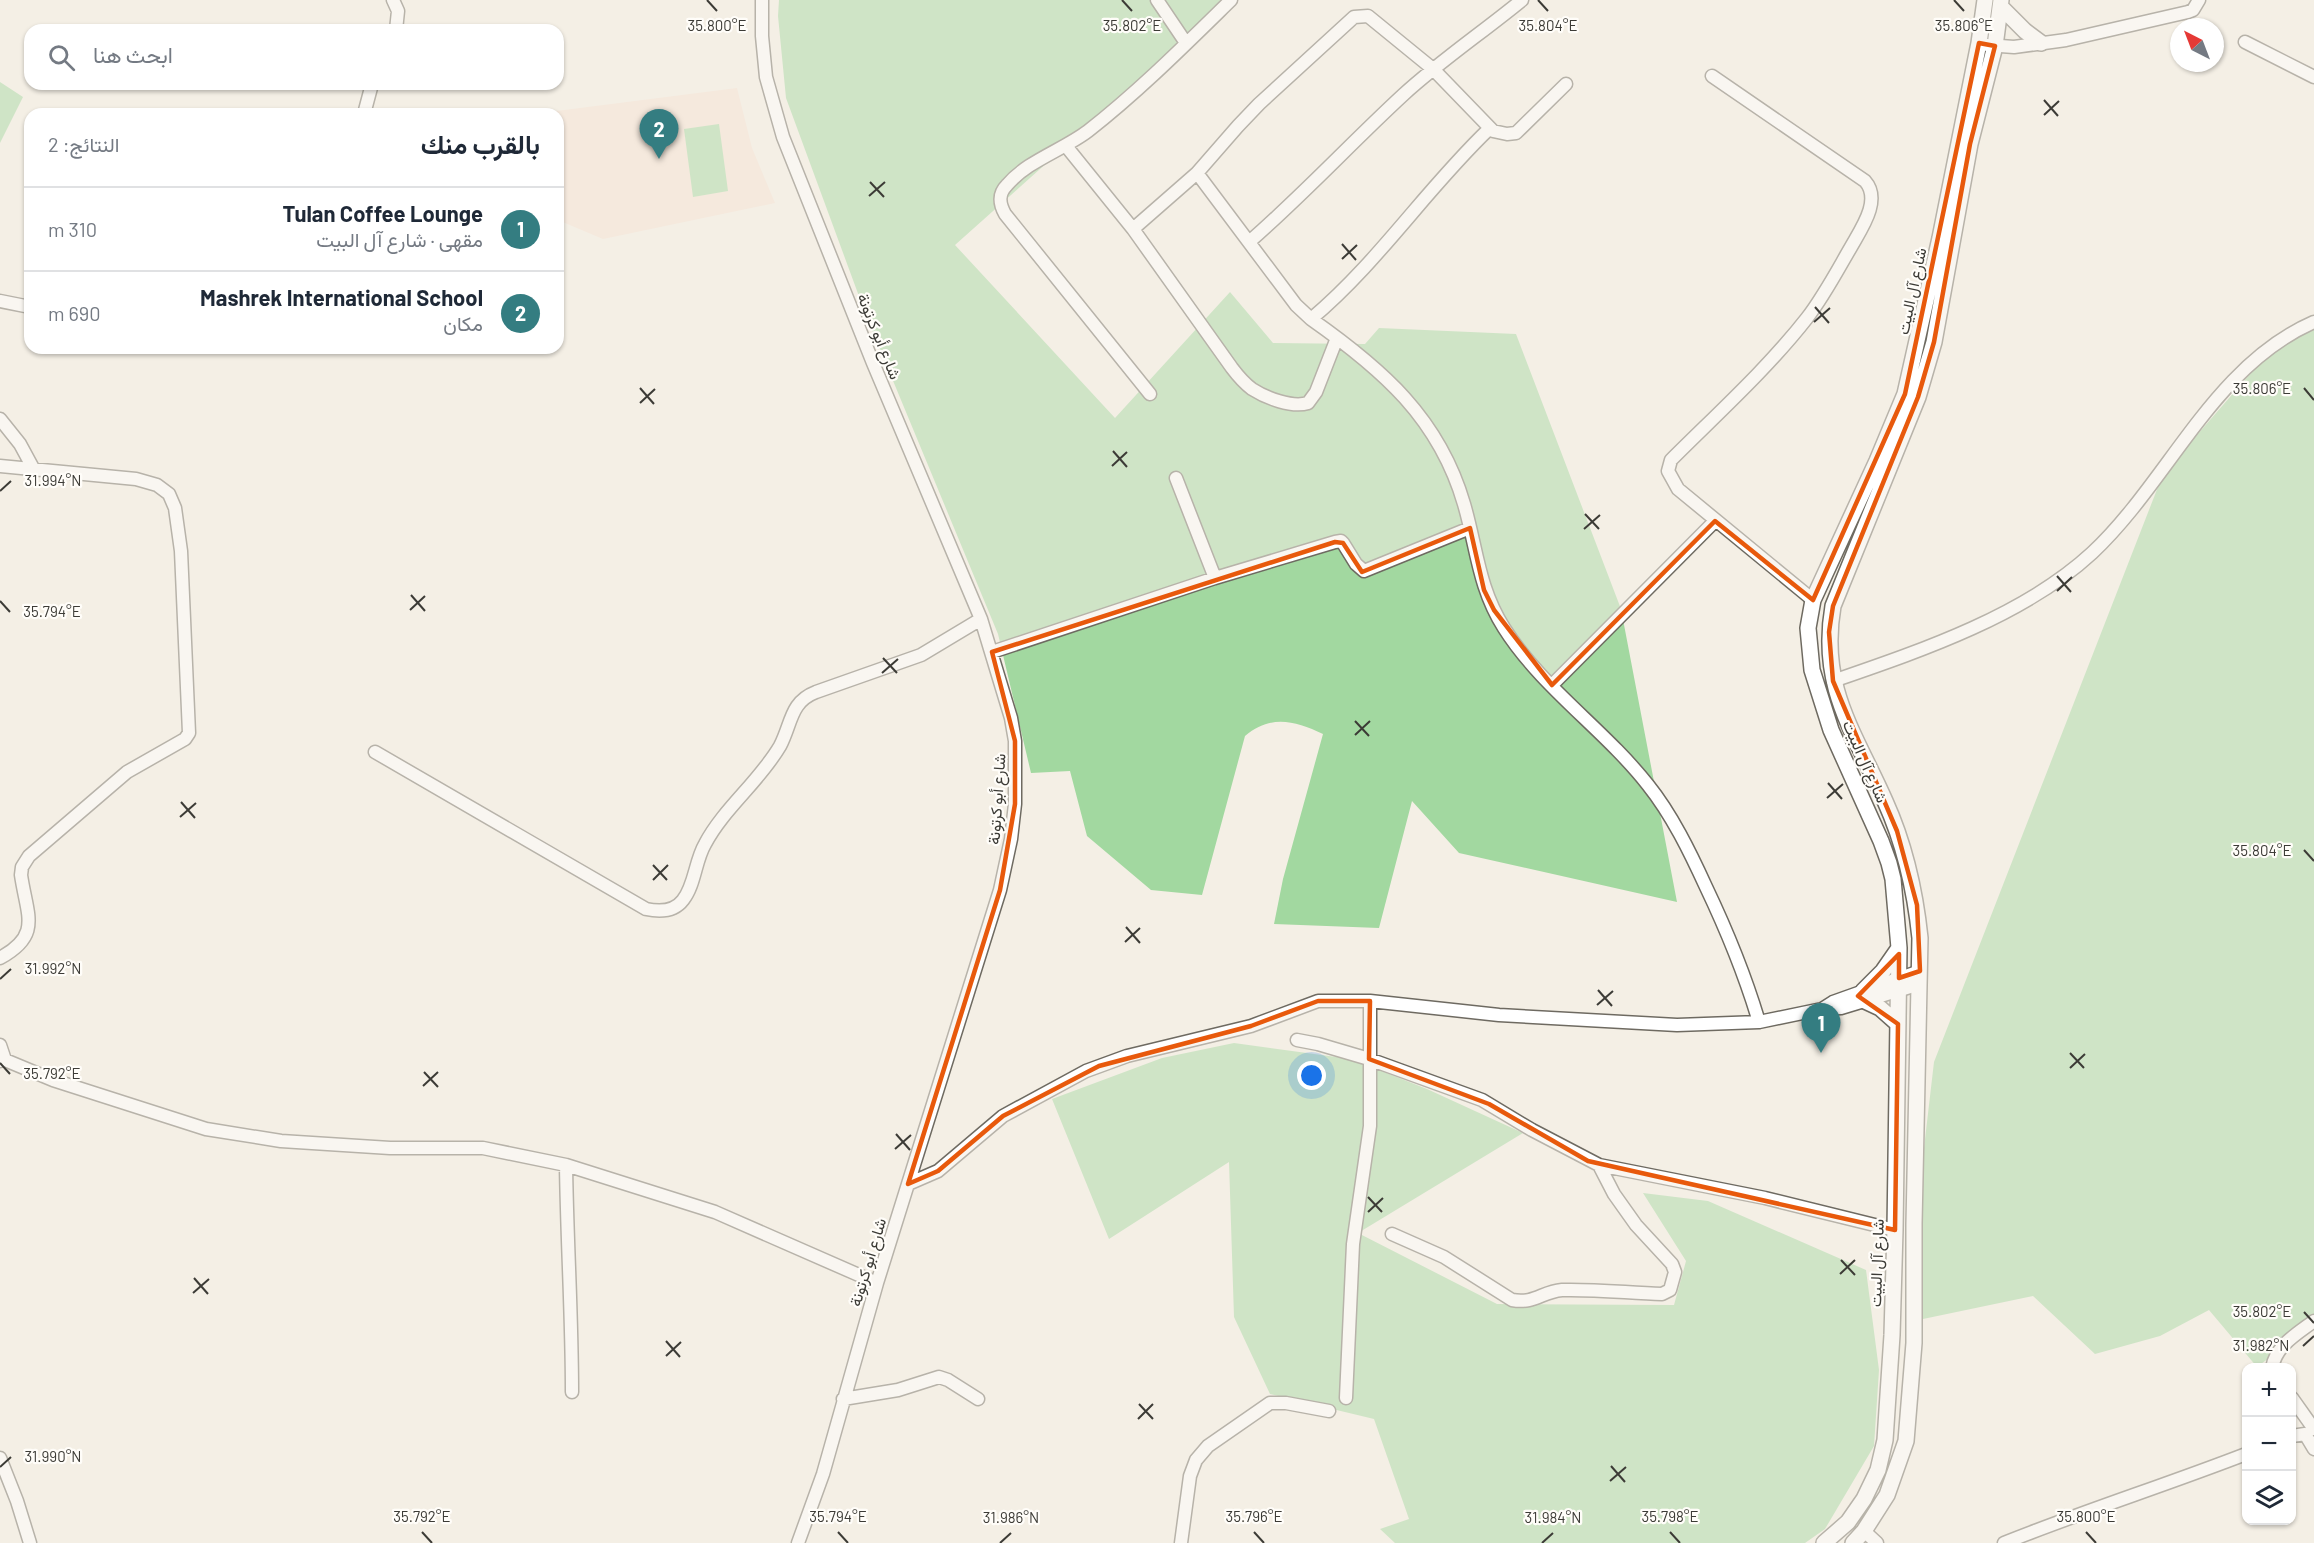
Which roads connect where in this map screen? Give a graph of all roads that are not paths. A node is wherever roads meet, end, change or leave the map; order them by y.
1 (393, 0) edge
2 (762, 0) edge
3 (1157, 0) edge
4 (1231, 0) edge
5 (1522, 0) edge
6 (1985, 0) edge
7 (2199, 0) edge
8 (2001, 4) edge
9 (397, 24) edge
10 (2245, 42) dead end
11 (1186, 43) junction
12 (2042, 43) junction
13 (1979, 44) junction
14 (1995, 46) junction
15 (1433, 69) junction
16 (1712, 76) dead end
17 (2314, 77) edge
18 (1566, 84) dead end
19 (370, 90) edge
20 (366, 108) edge
21 (1489, 129) junction
22 (1066, 146) junction
23 (1197, 173) junction
24 (1133, 230) junction
25 (1250, 242) junction
26 (0, 301) edge
27 (24, 306) edge
28 (1311, 320) junction
29 (2314, 322) edge
30 (1337, 338) junction
31 (1150, 394) dead end
32 (0, 419) edge
33 (0, 466) edge
34 (33, 468) junction
35 (1176, 478) dead end
36 (1715, 521) junction
37 (1470, 528) junction
38 (1215, 578) junction
39 (1813, 600) junction
40 (981, 619) junction
41 (992, 652) junction
42 (1833, 681) junction
43 (1552, 685) junction
44 (375, 752) dead end
45 (1899, 948) junction
46 (0, 958) edge
47 (1920, 978) junction
48 (1899, 984) junction
49 (1864, 996) junction
50 (1370, 1001) junction
51 (1759, 1022) junction
52 (1898, 1024) junction
53 (1297, 1040) dead end
54 (0, 1045) edge
55 (1369, 1059) junction
56 (2, 1061) edge
57 (566, 1165) junction
58 (1599, 1165) junction
59 (908, 1184) junction
60 (1895, 1230) junction
61 (1392, 1234) dead end
62 (877, 1283) junction
63 (2314, 1321) edge
64 (2273, 1363) edge
65 (572, 1392) dead end
66 (1346, 1398) dead end
67 (978, 1399) dead end
68 (843, 1400) junction
69 (2296, 1403) edge
70 (1329, 1411) dead end
71 (2314, 1428) edge
72 (2296, 1435) edge
73 (2314, 1449) edge
74 (2242, 1456) edge
75 (0, 1458) edge
76 (1864, 1532) junction
77 (30, 1543) edge
78 (798, 1543) edge
79 (1182, 1543) edge
80 (1824, 1543) edge
81 (1853, 1543) edge
82 (1877, 1543) edge
83 (2004, 1543) edge

1 - 9 street
2 - 40 street, شارع أبو كرتونة
3 - 11 street
4 - 11 street
5 - 15 street
6 - 13 street, شارع آل البيت
7 - 12 street
8 - 12 street
8 - 14 street, شارع آل البيت
10 - 17 street
11 - 22 street
12 - 14 street
13 - 14 street
13 - 39 street, شارع آل البيت
14 - 42 street, شارع آل البيت
15 - 21 street
15 - 23 street
15 - 25 street
16 - 36 street
18 - 21 street
19 - 20 street
21 - 28 street
22 - 24 street
22 - 31 street
23 - 24 street
23 - 25 street
24 - 30 street
25 - 28 street
26 - 27 street
28 - 30 street
29 - 42 street
30 - 37 street
32 - 34 street
33 - 34 street
34 - 46 street
35 - 38 street
36 - 39 street
36 - 43 street
37 - 38 street
37 - 43 street
38 - 41 street
39 - 45 street, شارع آل البيت
40 - 41 street, شارع أبو كرتونة
40 - 44 street
41 - 59 street, شارع أبو كرتونة
42 - 47 street, شارع آل البيت
43 - 51 street
45 - 48 street, شارع آل البيت
45 - 49 street
47 - 48 street
47 - 76 street, شارع آل البيت
48 - 49 street
48 - 52 street, شارع آل البيت
49 - 51 street
49 - 52 street
50 - 51 street
50 - 55 street
50 - 59 street
52 - 60 street, شارع آل البيت
53 - 55 street
54 - 56 street
55 - 58 street
55 - 66 street
56 - 57 street
57 - 62 street
57 - 65 street
58 - 60 street
58 - 61 street
59 - 62 street, شارع أبو كرتونة
60 - 80 street, شارع آل البيت
62 - 68 street, شارع أبو كرتونة
63 - 64 street
67 - 68 street
68 - 78 street, شارع أبو كرتونة
69 - 71 street
70 - 79 street
72 - 73 street
74 - 83 street
75 - 77 street
76 - 81 street, شارع آل البيت
76 - 82 street

